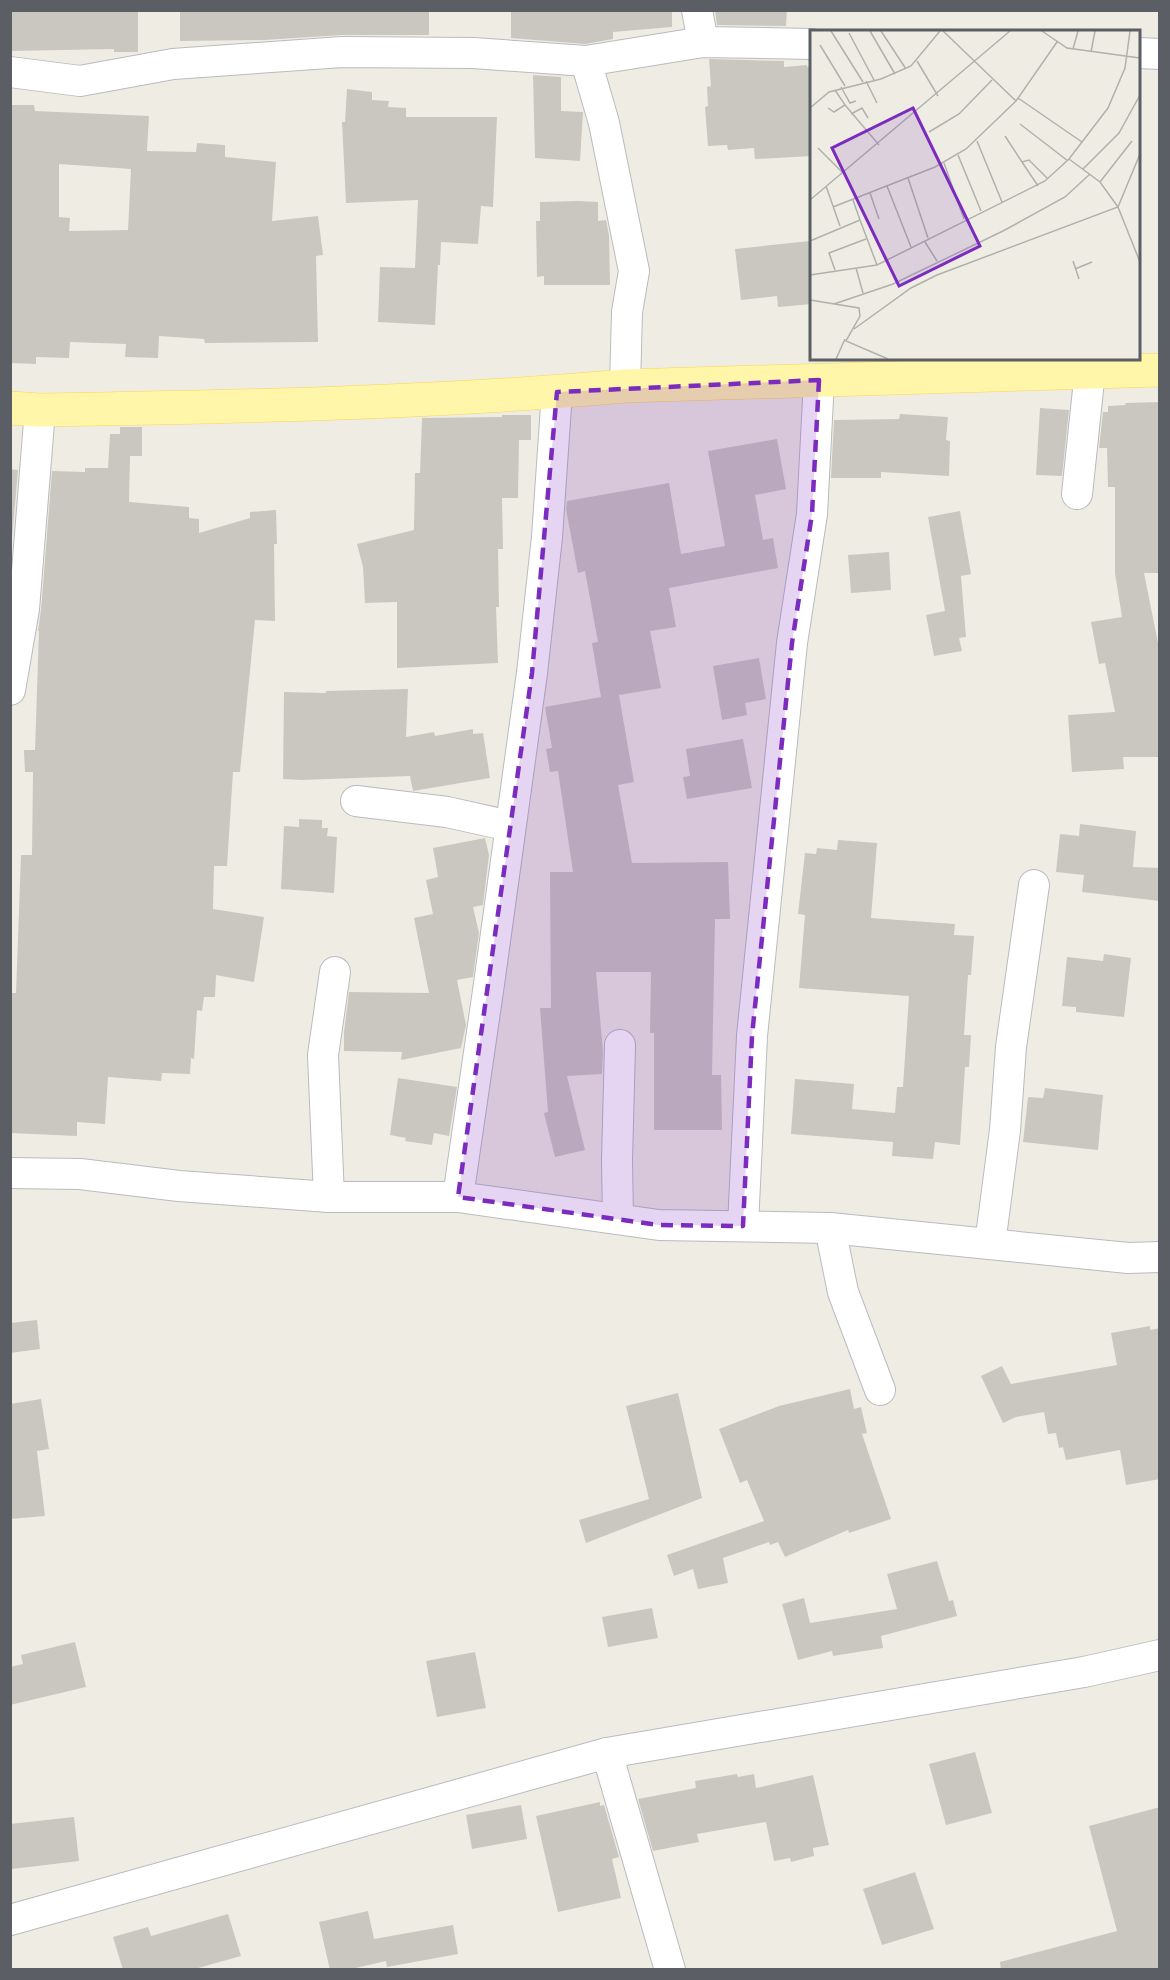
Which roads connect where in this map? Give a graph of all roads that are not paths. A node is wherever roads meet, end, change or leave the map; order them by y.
1 (697, 10) edge
2 (703, 42) junction
3 (810, 44) edge
4 (1140, 53) edge
5 (1160, 54) edge
6 (586, 61) junction
7 (10, 72) edge
8 (1160, 370) edge
9 (1090, 371) junction
10 (819, 380) junction
11 (625, 386) junction
12 (557, 392) junction
13 (26, 409) edge
14 (1077, 494) dead end
15 (10, 690) edge
16 (356, 801) dead end
17 (510, 826) junction
18 (1034, 885) dead end
19 (335, 972) dead end
20 (620, 1046) dead end
21 (10, 1173) edge
22 (328, 1197) junction
23 (458, 1197) junction
24 (618, 1219) junction
25 (743, 1226) junction
26 (830, 1228) junction
27 (990, 1244) junction
28 (1160, 1257) edge
29 (880, 1390) dead end
30 (1160, 1654) edge
31 (607, 1753) junction
32 (10, 1920) edge
33 (670, 1970) edge

1 - 2 street
2 - 3 street
2 - 6 street
4 - 5 street
6 - 7 street
6 - 11 street
8 - 9 main road
9 - 10 main road
9 - 14 street
10 - 11 main road
10 - 25 street
11 - 12 main road
12 - 13 main road
12 - 17 street
13 - 15 street
16 - 17 street
17 - 23 street
18 - 27 street
19 - 22 street
20 - 24 street
21 - 22 street
22 - 23 street
23 - 24 street
24 - 25 street
25 - 26 street
26 - 27 street
26 - 29 street
27 - 28 street
30 - 31 street
31 - 32 street
31 - 33 street

